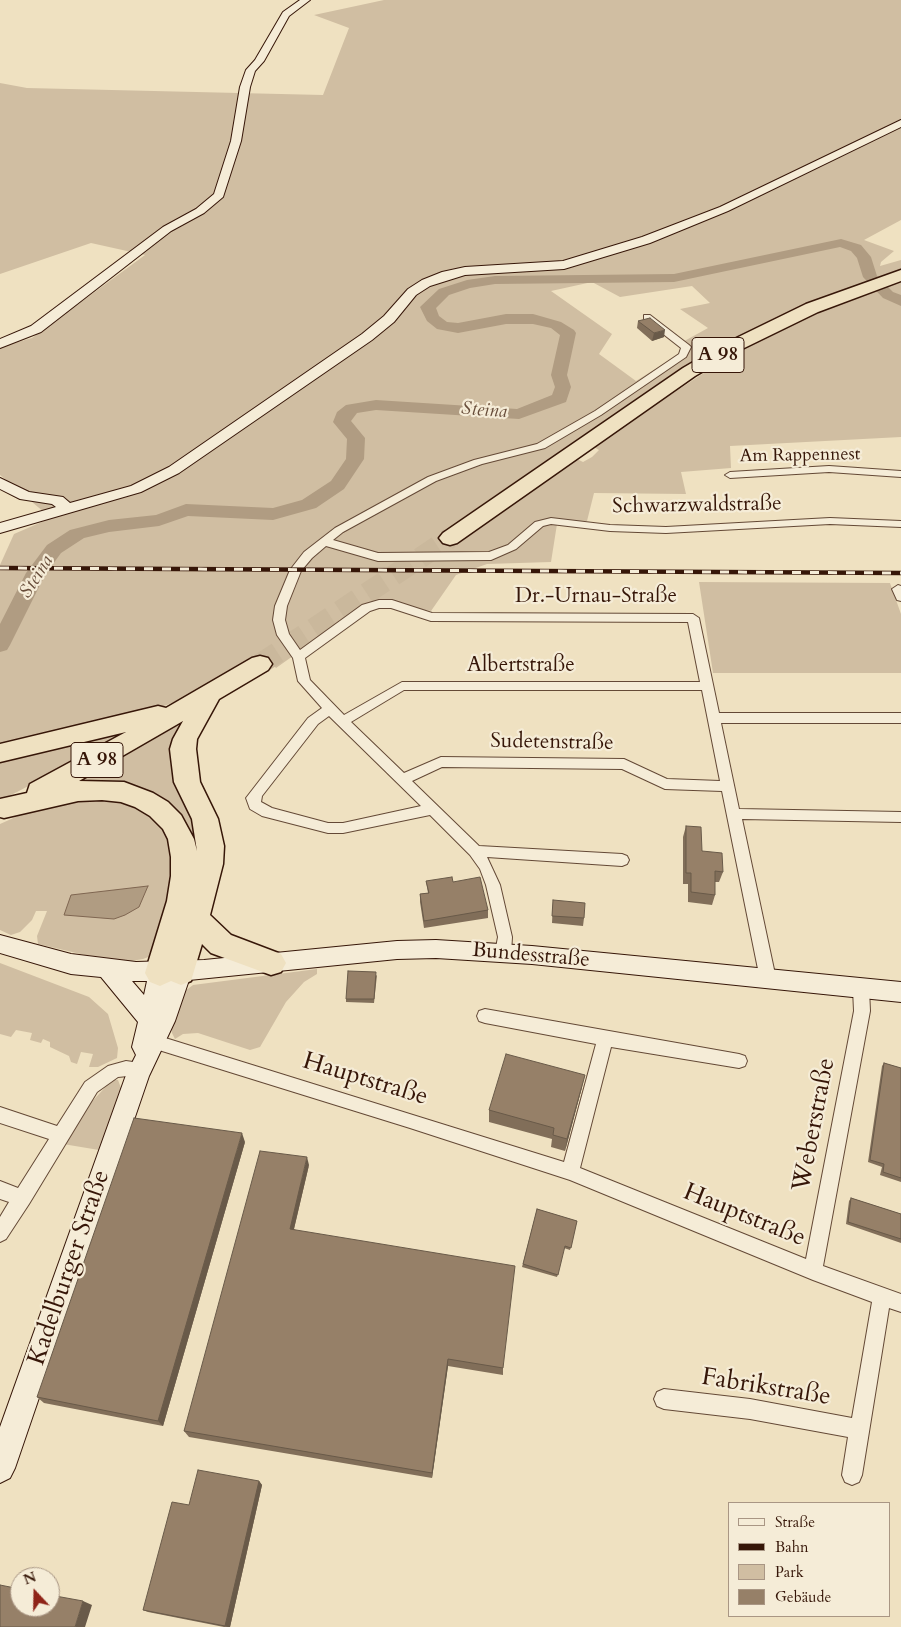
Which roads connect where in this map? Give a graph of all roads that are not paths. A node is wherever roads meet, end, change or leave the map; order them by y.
1 (306, 0) edge
2 (901, 123) edge
3 (901, 275) edge
4 (646, 317) edge
5 (0, 344) edge
6 (901, 474) edge
7 (730, 475) dead end
8 (0, 483) edge
9 (67, 509) junction
10 (901, 524) edge
11 (0, 528) edge
12 (450, 538) tunnel mouth
13 (326, 542) junction
14 (299, 657) junction
15 (260, 664) tunnel mouth
16 (708, 686) junction
17 (210, 694) junction
18 (188, 708) junction
19 (330, 709) junction
20 (714, 718) junction
21 (901, 718) edge
22 (343, 720) junction
23 (0, 753) edge
24 (403, 779) junction
25 (728, 786) junction
26 (2, 809) edge
27 (433, 809) junction
28 (734, 814) junction
29 (901, 817) edge
30 (475, 851) junction
31 (622, 860) dead end
32 (195, 919) junction
33 (0, 944) edge
34 (503, 953) junction
35 (271, 964) junction
36 (108, 969) junction
37 (171, 972) junction
38 (768, 979) junction
39 (861, 989) junction
40 (901, 992) edge
41 (485, 1016) dead end
42 (150, 1033) junction
43 (605, 1039) junction
44 (739, 1061) dead end
45 (141, 1069) junction
46 (0, 1115) edge
47 (61, 1135) junction
48 (570, 1172) junction
49 (0, 1190) edge
50 (23, 1198) junction
51 (0, 1233) edge
52 (813, 1270) junction
53 (882, 1296) junction
54 (901, 1303) edge
55 (664, 1399) dead end
56 (860, 1429) junction
57 (2, 1454) edge
58 (852, 1475) dead end

1 - 5 main road
2 - 9 main road
3 - 12 highway, A 98
4 - 13 street
6 - 7 street, Am Rappennest
8 - 9 main road
9 - 11 main road
10 - 13 street, Schwarzwaldstraße
13 - 14 street
14 - 16 street, Dr.-Urnau-Straße
14 - 19 street
15 - 17 highway, A 98
16 - 20 street, Dr.-Urnau-Straße
16 - 22 street, Albertstraße
17 - 18 highway, A 98
17 - 32 highway
18 - 23 highway
18 - 26 highway, A 98
19 - 22 street
19 - 27 street
20 - 21 street
20 - 25 street, Dr.-Urnau-Straße
22 - 24 street
24 - 25 street, Sudetenstraße
24 - 27 street
25 - 28 street, Dr.-Urnau-Straße
26 - 37 highway
27 - 30 street
28 - 29 street
28 - 38 street, Dr.-Urnau-Straße
30 - 31 street
30 - 34 street
32 - 35 highway
32 - 37 highway
33 - 36 main road, Bundesstraße
34 - 35 main road, Bundesstraße
34 - 38 main road, Bundesstraße
35 - 37 main road, Bundesstraße
36 - 37 main road, Bundesstraße
36 - 42 main road
37 - 42 main road, Kadelburger Straße
38 - 39 main road, Bundesstraße
39 - 40 main road, Bundesstraße
39 - 52 street, Weberstraße
41 - 43 street
42 - 45 main road, Kadelburger Straße
42 - 48 street, Hauptstraße
43 - 44 street
43 - 48 street
45 - 47 street
45 - 57 main road, Kadelburger Straße
46 - 47 street
47 - 50 street
48 - 52 street, Hauptstraße
49 - 50 street
50 - 51 street
52 - 53 street, Hauptstraße
53 - 54 street, Hauptstraße
53 - 56 street
55 - 56 street, Fabrikstraße
56 - 58 street

